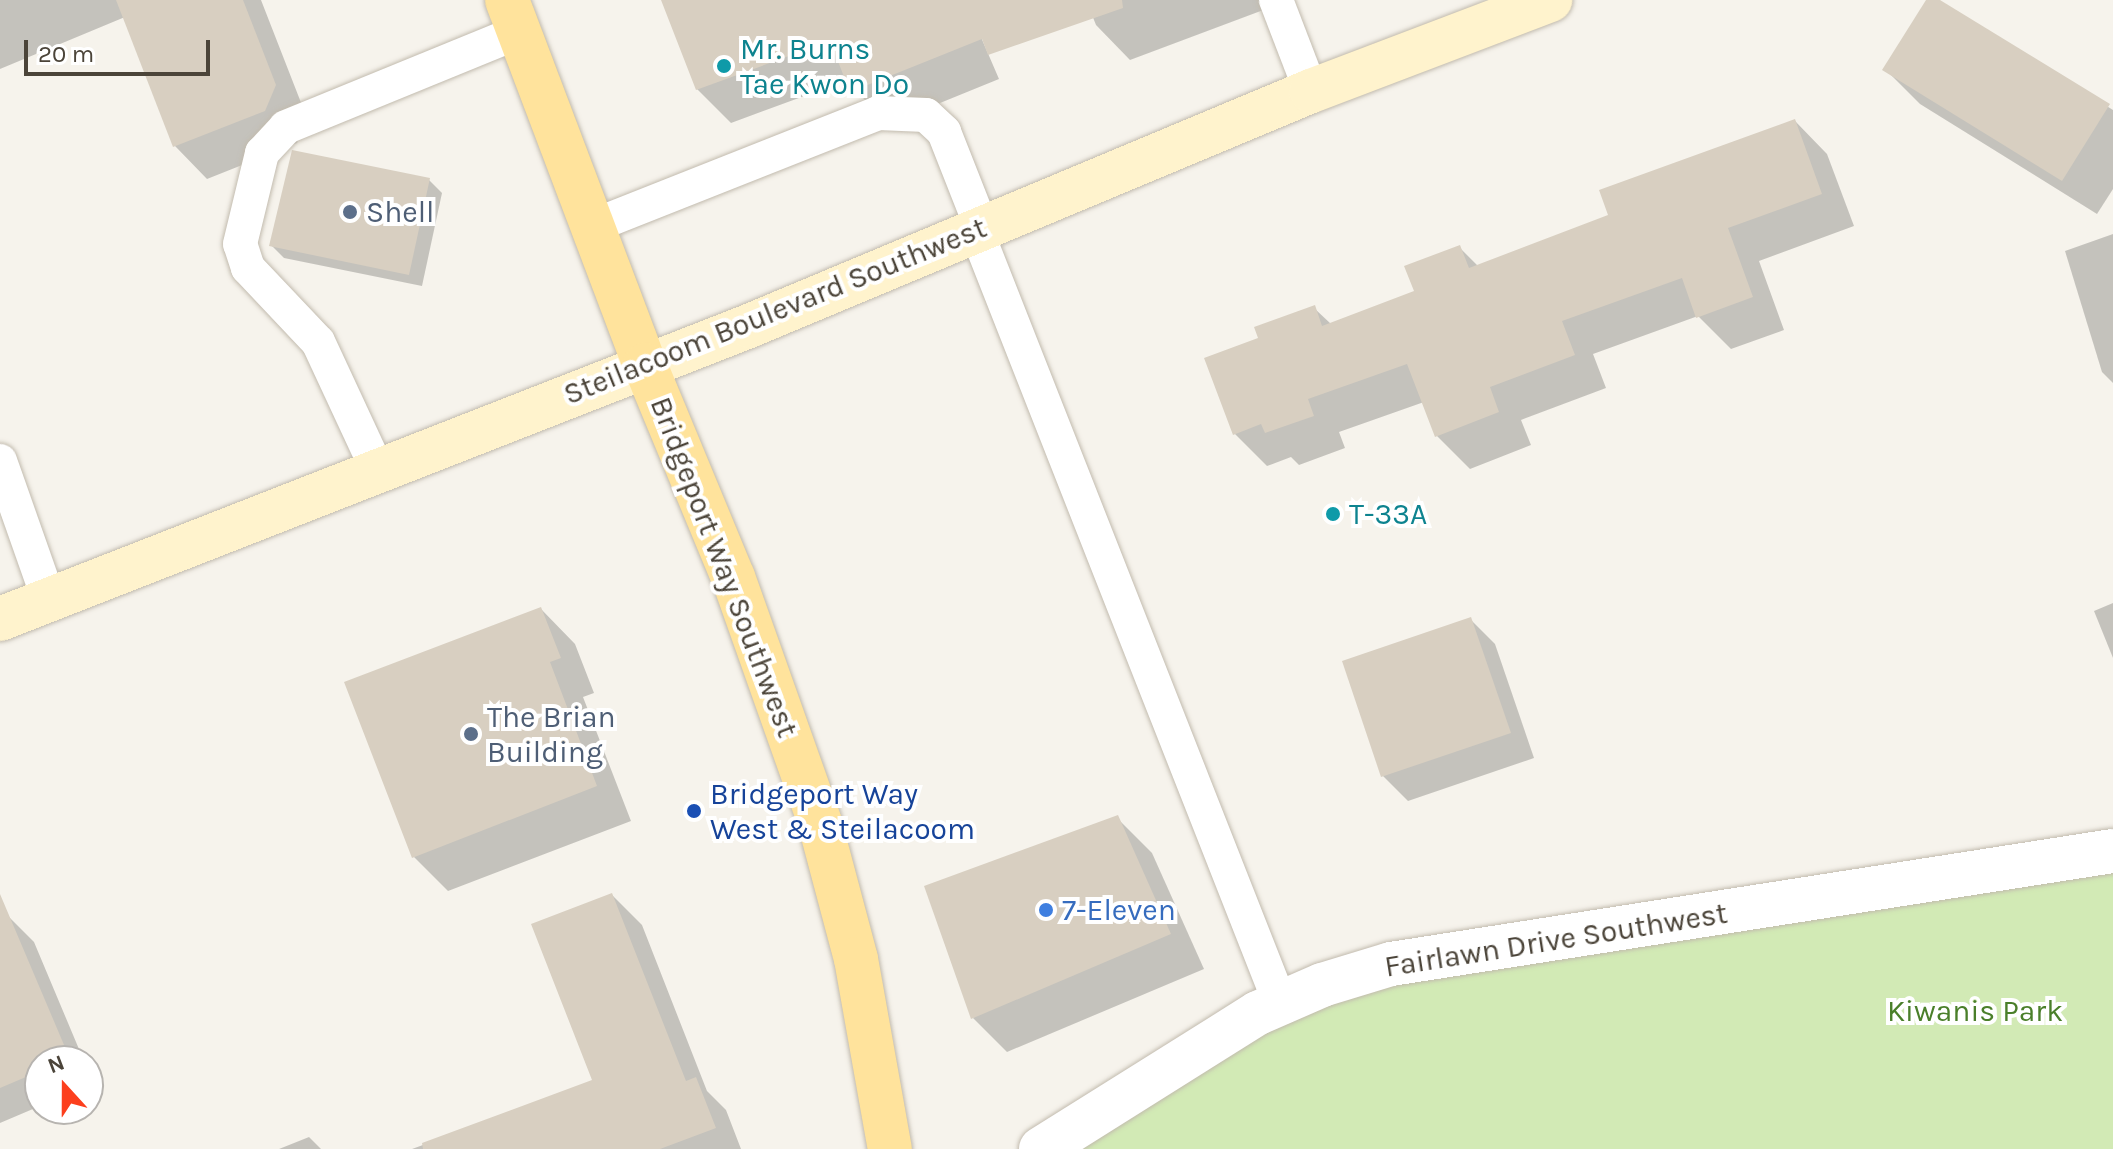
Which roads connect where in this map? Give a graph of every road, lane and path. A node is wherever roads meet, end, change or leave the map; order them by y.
1 (1276, 0) edge
2 (1550, 0) edge
3 (513, 16) edge
4 (1311, 91) junction
5 (593, 226) junction
6 (978, 228) junction
7 (645, 365) junction
8 (0, 461) edge
9 (378, 471) junction
10 (49, 600) junction
11 (0, 619) edge
12 (2113, 851) edge
13 (1280, 1003) junction
14 (890, 1149) edge
15 (1041, 1149) edge

1 - 4 lane
2 - 4 main road, Steilacoom Boulevard Southwest
3 - 5 main road, Bridgeport Way Southwest
3 - 9 lane
4 - 6 main road, Steilacoom Boulevard Southwest
5 - 6 lane
5 - 7 main road, Bridgeport Way Southwest
6 - 7 main road, Steilacoom Boulevard Southwest
6 - 13 lane
7 - 9 main road, Steilacoom Boulevard Southwest
7 - 14 main road, Bridgeport Way Southwest
8 - 10 lane
9 - 10 main road, Steilacoom Boulevard Southwest
10 - 11 main road, Steilacoom Boulevard Southwest
12 - 13 street, Fairlawn Drive Southwest
13 - 15 street, Fairlawn Drive Southwest

